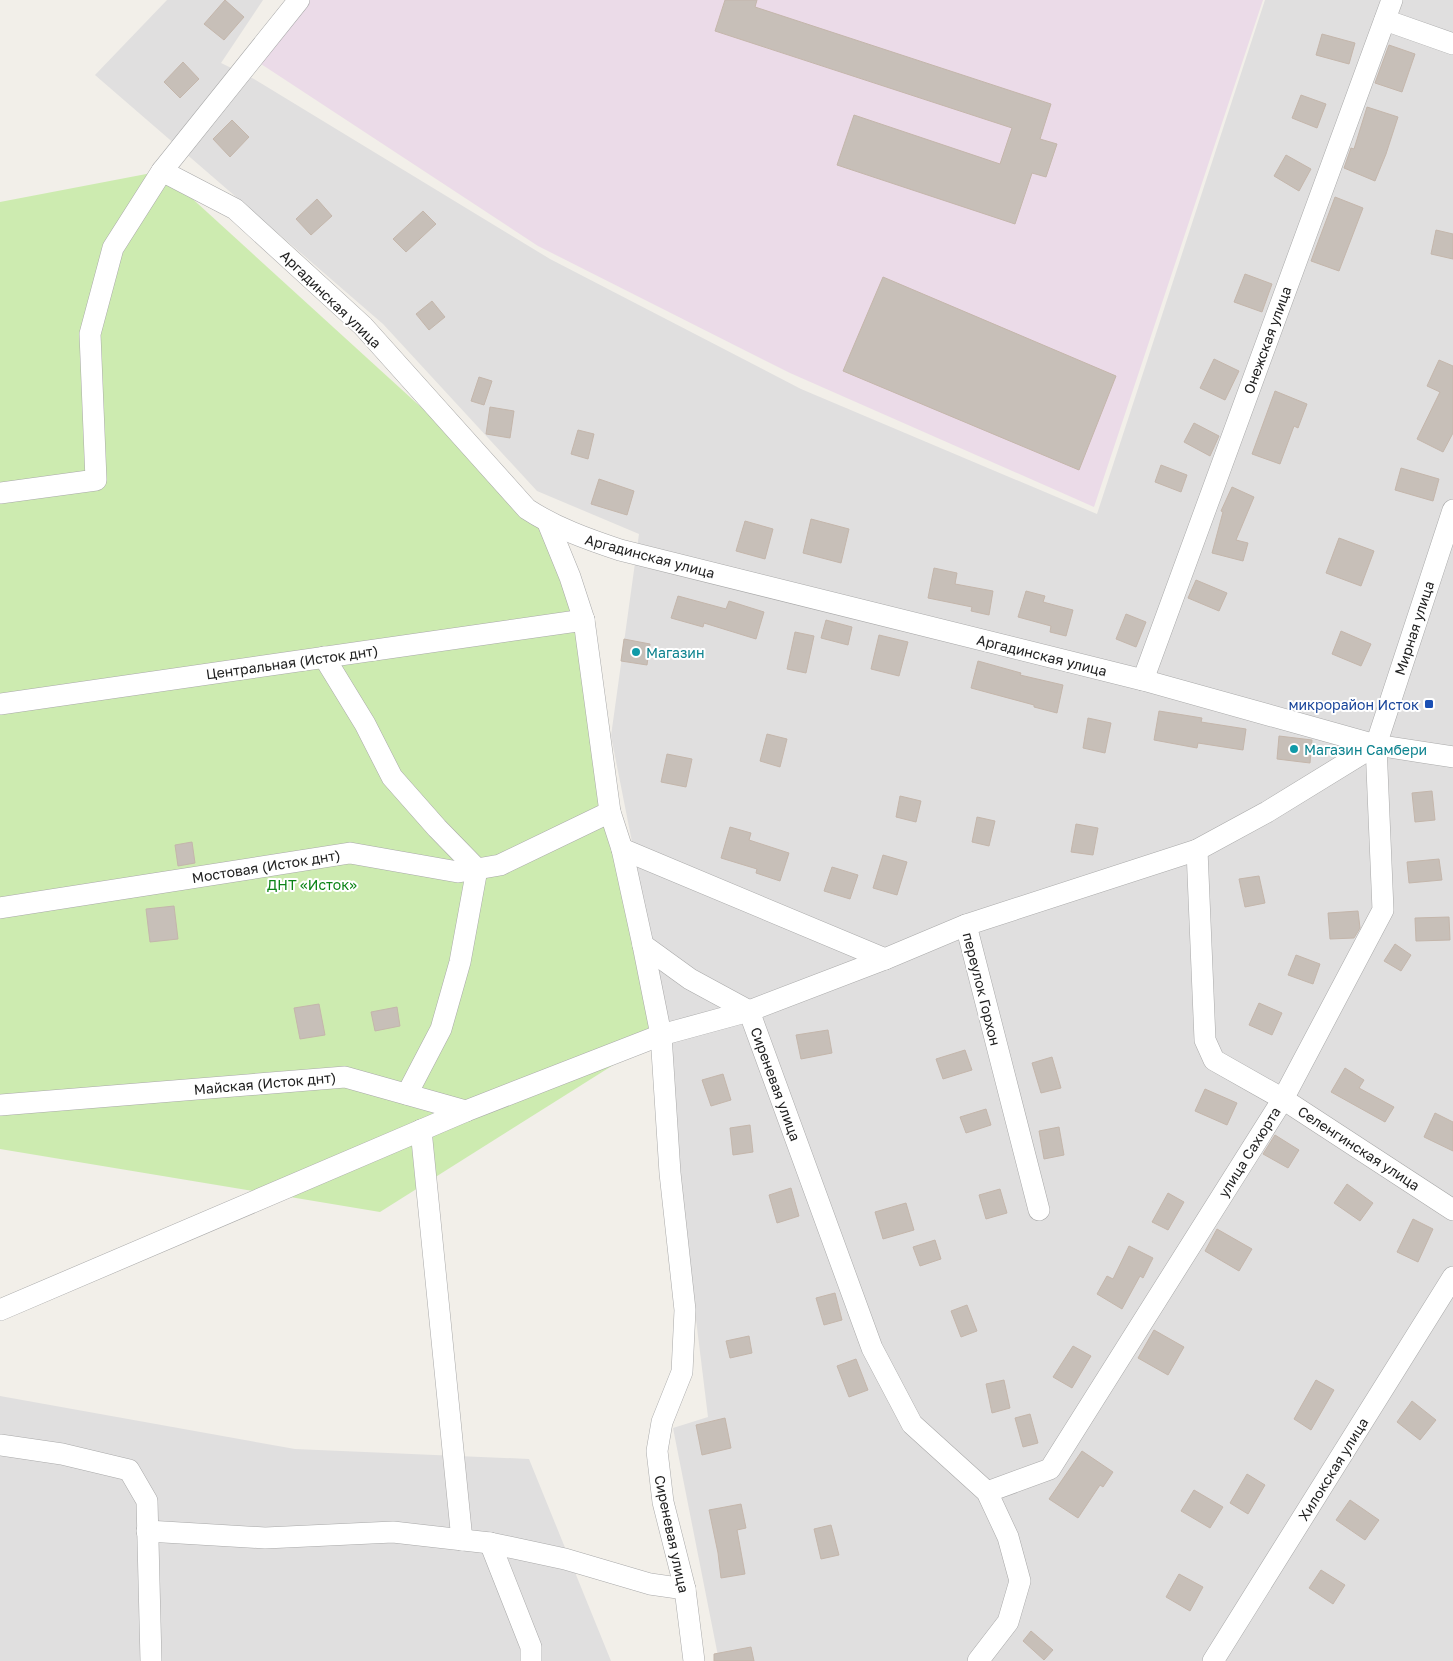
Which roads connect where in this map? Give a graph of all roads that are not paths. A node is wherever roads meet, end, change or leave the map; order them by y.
1 (296, 5) edge
2 (1388, 10) edge
3 (1453, 44) edge
4 (162, 171) junction
5 (0, 494) edge
6 (1453, 510) edge
7 (548, 523) junction
8 (584, 620) junction
9 (324, 657) junction
10 (1143, 680) junction
11 (0, 704) edge
12 (1376, 745) junction
13 (1453, 757) edge
14 (610, 812) junction
15 (622, 849) junction
16 (1197, 850) junction
17 (477, 869) junction
18 (0, 908) edge
19 (966, 926) junction
20 (643, 945) junction
21 (885, 959) junction
22 (749, 1010) junction
23 (661, 1036) junction
24 (407, 1094) junction
25 (1283, 1099) junction
26 (0, 1105) edge
27 (466, 1111) junction
28 (421, 1130) junction
29 (1039, 1210) dead end
30 (1453, 1210) edge
31 (1453, 1277) edge
32 (0, 1310) edge
33 (0, 1445) edge
34 (987, 1492) junction
35 (147, 1531) junction
36 (462, 1540) junction
37 (490, 1543) junction
38 (685, 1589) junction
39 (151, 1661) edge
40 (531, 1661) edge
41 (694, 1661) edge
42 (978, 1661) edge
43 (1213, 1661) edge

1 - 4 street
2 - 3 street
2 - 10 street, Онежская улица
4 - 5 street
4 - 7 street, Аргадинская улица
6 - 12 street, Мирная улица
7 - 8 street
7 - 10 street, Аргадинская улица
8 - 9 street, Центральная (Исток днт)
8 - 14 street
9 - 11 street, Центральная (Исток днт)
9 - 17 street
10 - 12 street, Аргадинская улица
12 - 13 street, Аргадинская улица
12 - 16 street
12 - 25 street, улица Сахюрта
14 - 15 street
14 - 17 street, Мостовая (Исток днт)
15 - 20 street
15 - 21 street
16 - 19 street
16 - 25 street, Селенгинская улица
17 - 18 street, Мостовая (Исток днт)
17 - 24 street
19 - 21 street, переулок Горхон
19 - 29 street, переулок Горхон
20 - 22 street
20 - 23 street
21 - 22 street, переулок Горхон
22 - 23 street, Сиреневая улица
22 - 34 street, Сиреневая улица
23 - 27 street
23 - 38 street, Сиреневая улица
24 - 26 street, Майская (Исток днт)
24 - 27 street, Майская (Исток днт)
25 - 30 street, Селенгинская улица
25 - 34 street, улица Сахюрта
27 - 28 street
28 - 32 street
28 - 36 street
31 - 43 street, Хилокская улица
33 - 35 street
34 - 42 street, Сиреневая улица
35 - 36 street
35 - 39 street
36 - 37 street
37 - 38 street
37 - 40 street
38 - 41 street, Сиреневая улица

